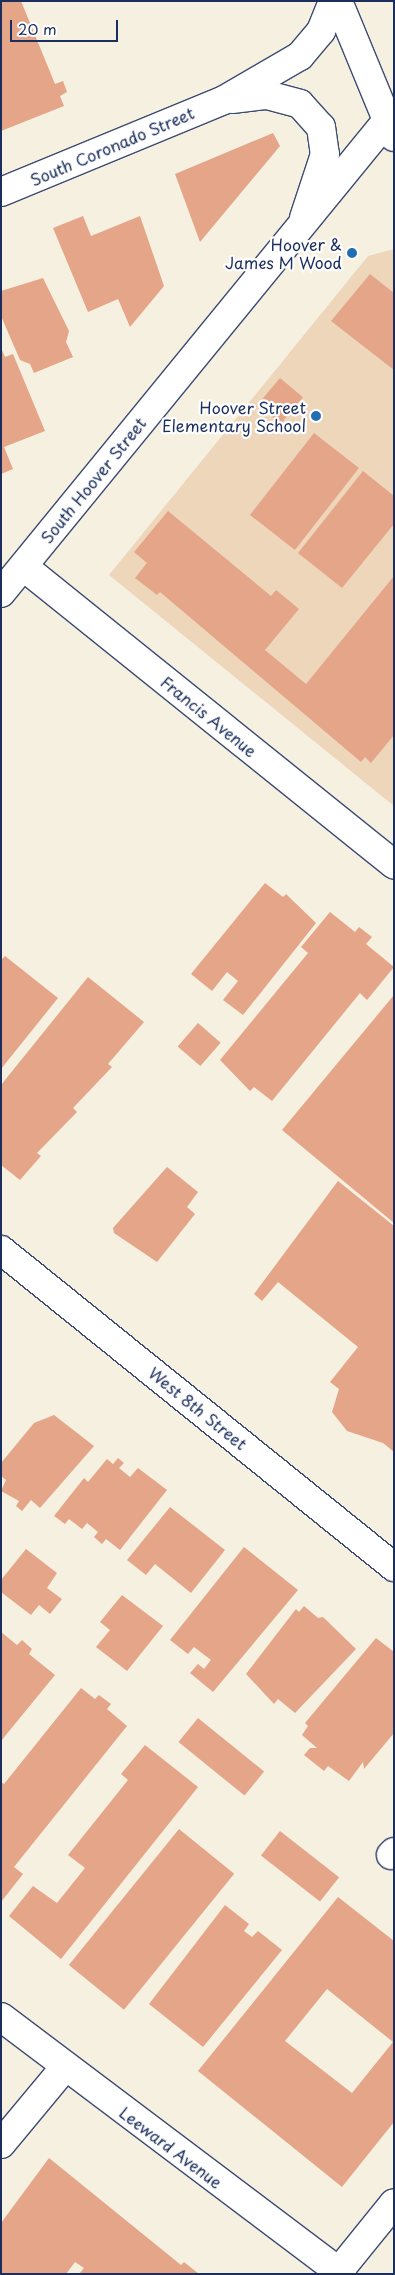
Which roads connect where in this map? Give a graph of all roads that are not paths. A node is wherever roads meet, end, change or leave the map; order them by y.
1 (333, 1) edge
2 (338, 1) edge
3 (224, 100) junction
4 (391, 124) edge
5 (1, 192) edge
6 (304, 218) junction
7 (24, 567) junction
8 (1, 593) edge
9 (394, 865) edge
10 (1, 1250) edge
11 (394, 1567) edge
12 (1, 2017) edge
13 (64, 2068) junction
14 (1, 2144) edge
15 (394, 2203) edge
16 (341, 2273) edge

1 - 3 street, South Coronado Street
2 - 4 street
3 - 5 street, South Coronado Street
3 - 6 street, South Coronado Street
4 - 6 street, South Hoover Street
6 - 7 street, South Hoover Street
7 - 8 street, South Hoover Street
7 - 9 street, Francis Avenue
10 - 11 street, West 8th Street
12 - 13 street, Leeward Avenue
13 - 14 street
13 - 16 street, Leeward Avenue
15 - 16 street

